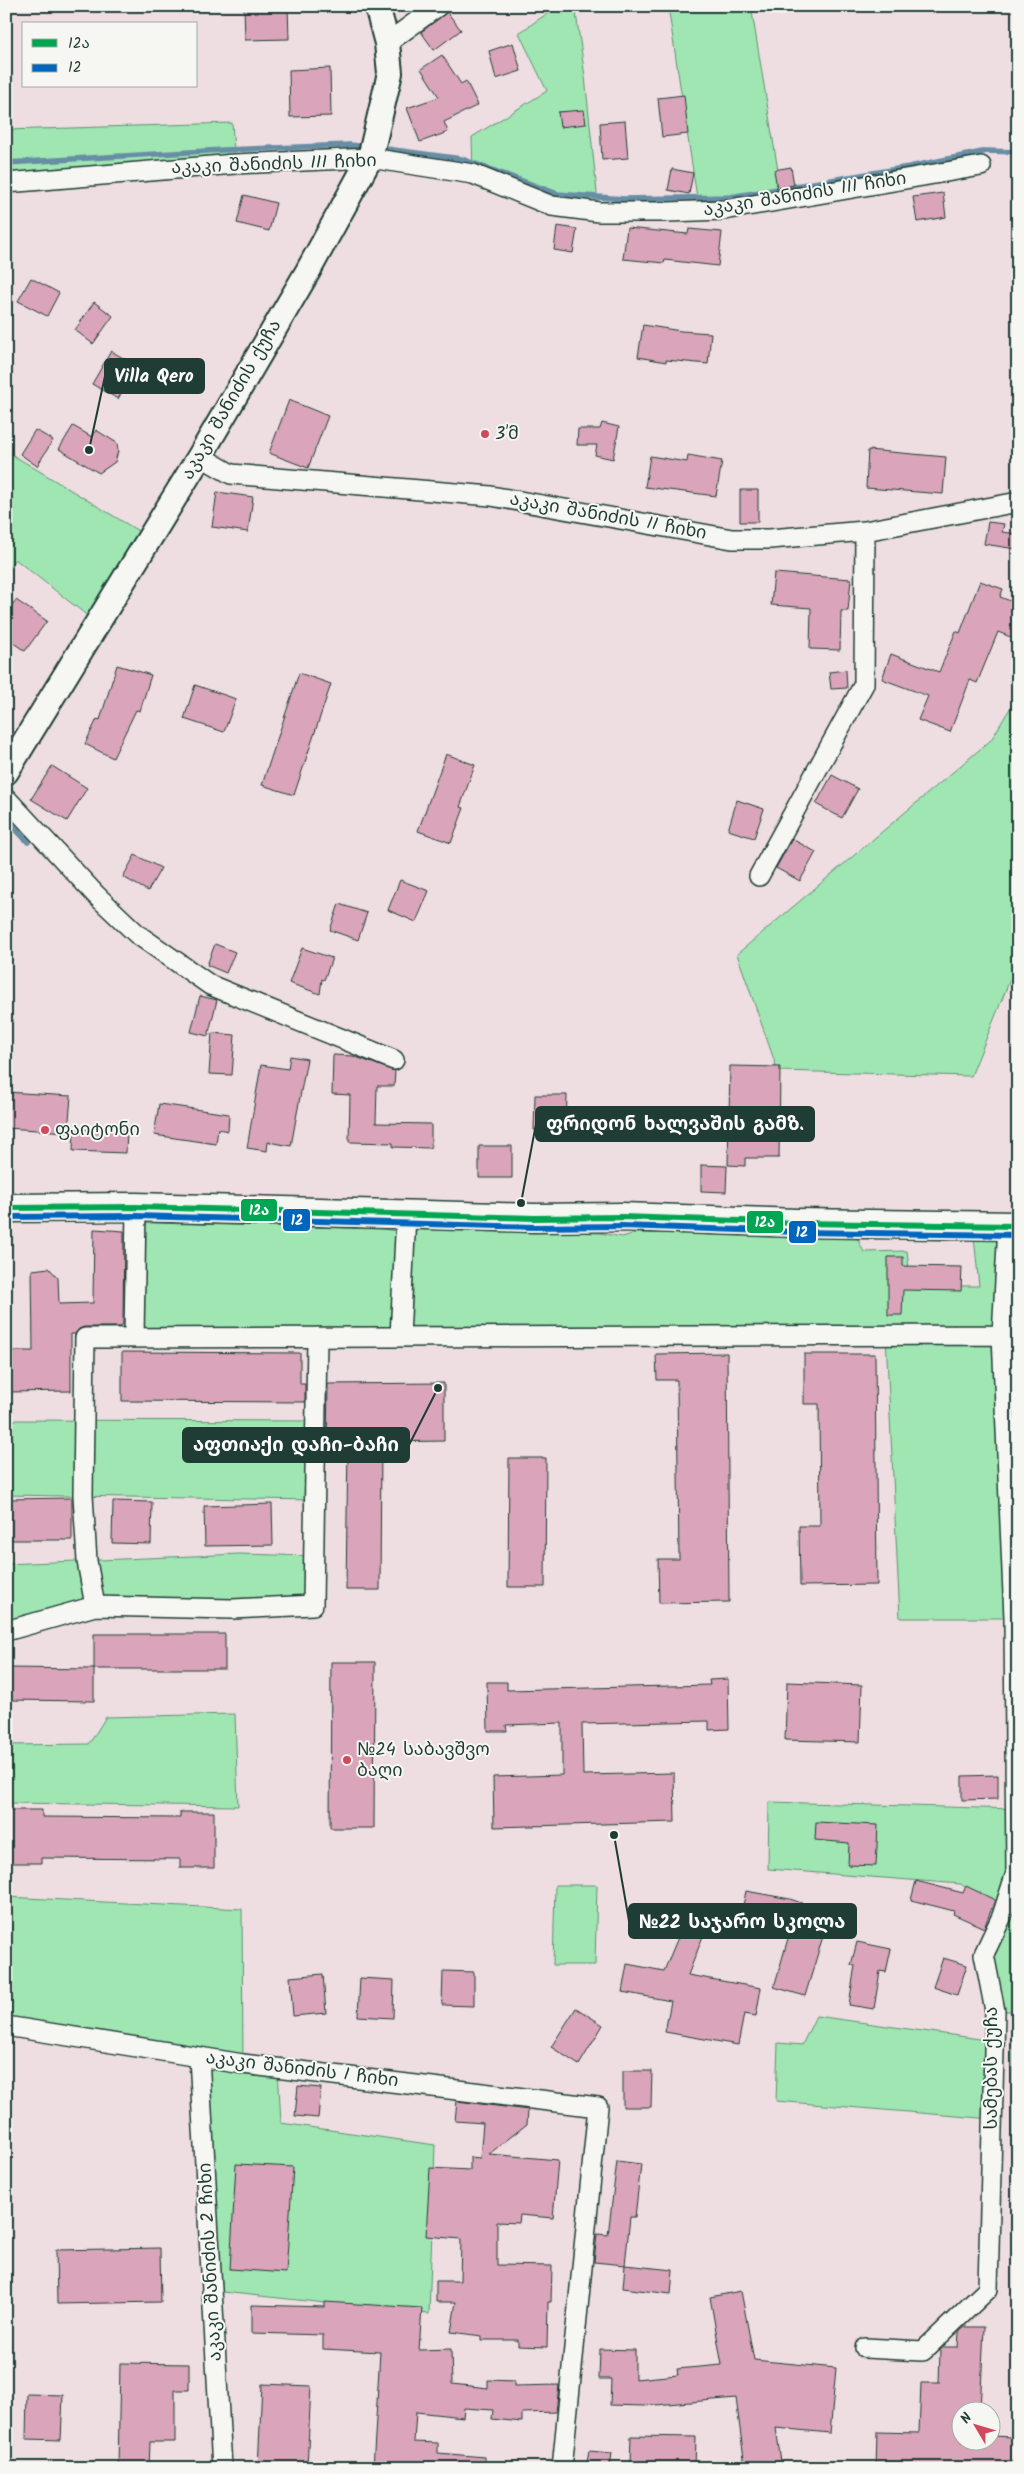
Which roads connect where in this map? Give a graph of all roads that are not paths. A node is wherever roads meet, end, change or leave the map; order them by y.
1 (377, 6) edge
2 (438, 6) edge
3 (387, 42) junction
4 (370, 158) junction
5 (981, 166) dead end
6 (6, 183) edge
7 (200, 456) junction
8 (1018, 502) edge
9 (865, 531) junction
10 (6, 772) edge
11 (6, 798) edge
12 (759, 876) dead end
13 (394, 1060) dead end
14 (136, 1207) junction
15 (6, 1208) edge
16 (406, 1215) junction
17 (1013, 1226) edge
18 (1002, 1336) junction
19 (318, 1337) junction
20 (400, 1337) junction
21 (134, 1338) junction
22 (95, 1606) junction
23 (6, 1631) edge
24 (6, 2026) edge
25 (199, 2057) junction
26 (864, 2348) dead end
27 (222, 2468) edge
28 (562, 2468) edge

1 - 3 street, აკაკი შანიძის ქუჩა
2 - 3 street
3 - 4 street, აკაკი შანიძის ქუჩა
4 - 5 street, აკაკი შანიძის III ჩიხი
4 - 6 street, აკაკი შანიძის III ჩიხი
4 - 7 street, აკაკი შანიძის ქუჩა
7 - 9 street, აკაკი შანიძის II ჩიხი
7 - 10 street, აკაკი შანიძის ქუჩა
8 - 9 street, აკაკი შანიძის II ჩიხი
9 - 12 street
11 - 13 street
14 - 15 main road
14 - 16 main road
14 - 21 street
16 - 17 main road
16 - 20 street
17 - 18 street, სამებას ქუჩა
18 - 20 street
18 - 26 street, სამებას ქუჩა
19 - 20 street
19 - 21 street
19 - 22 street
21 - 22 street
22 - 23 street
24 - 25 street, აკაკი შანიძის I ჩიხი
25 - 27 street, აკაკი შანიძის 2 ჩიხი
25 - 28 street, აკაკი შანიძის I ჩიხი

